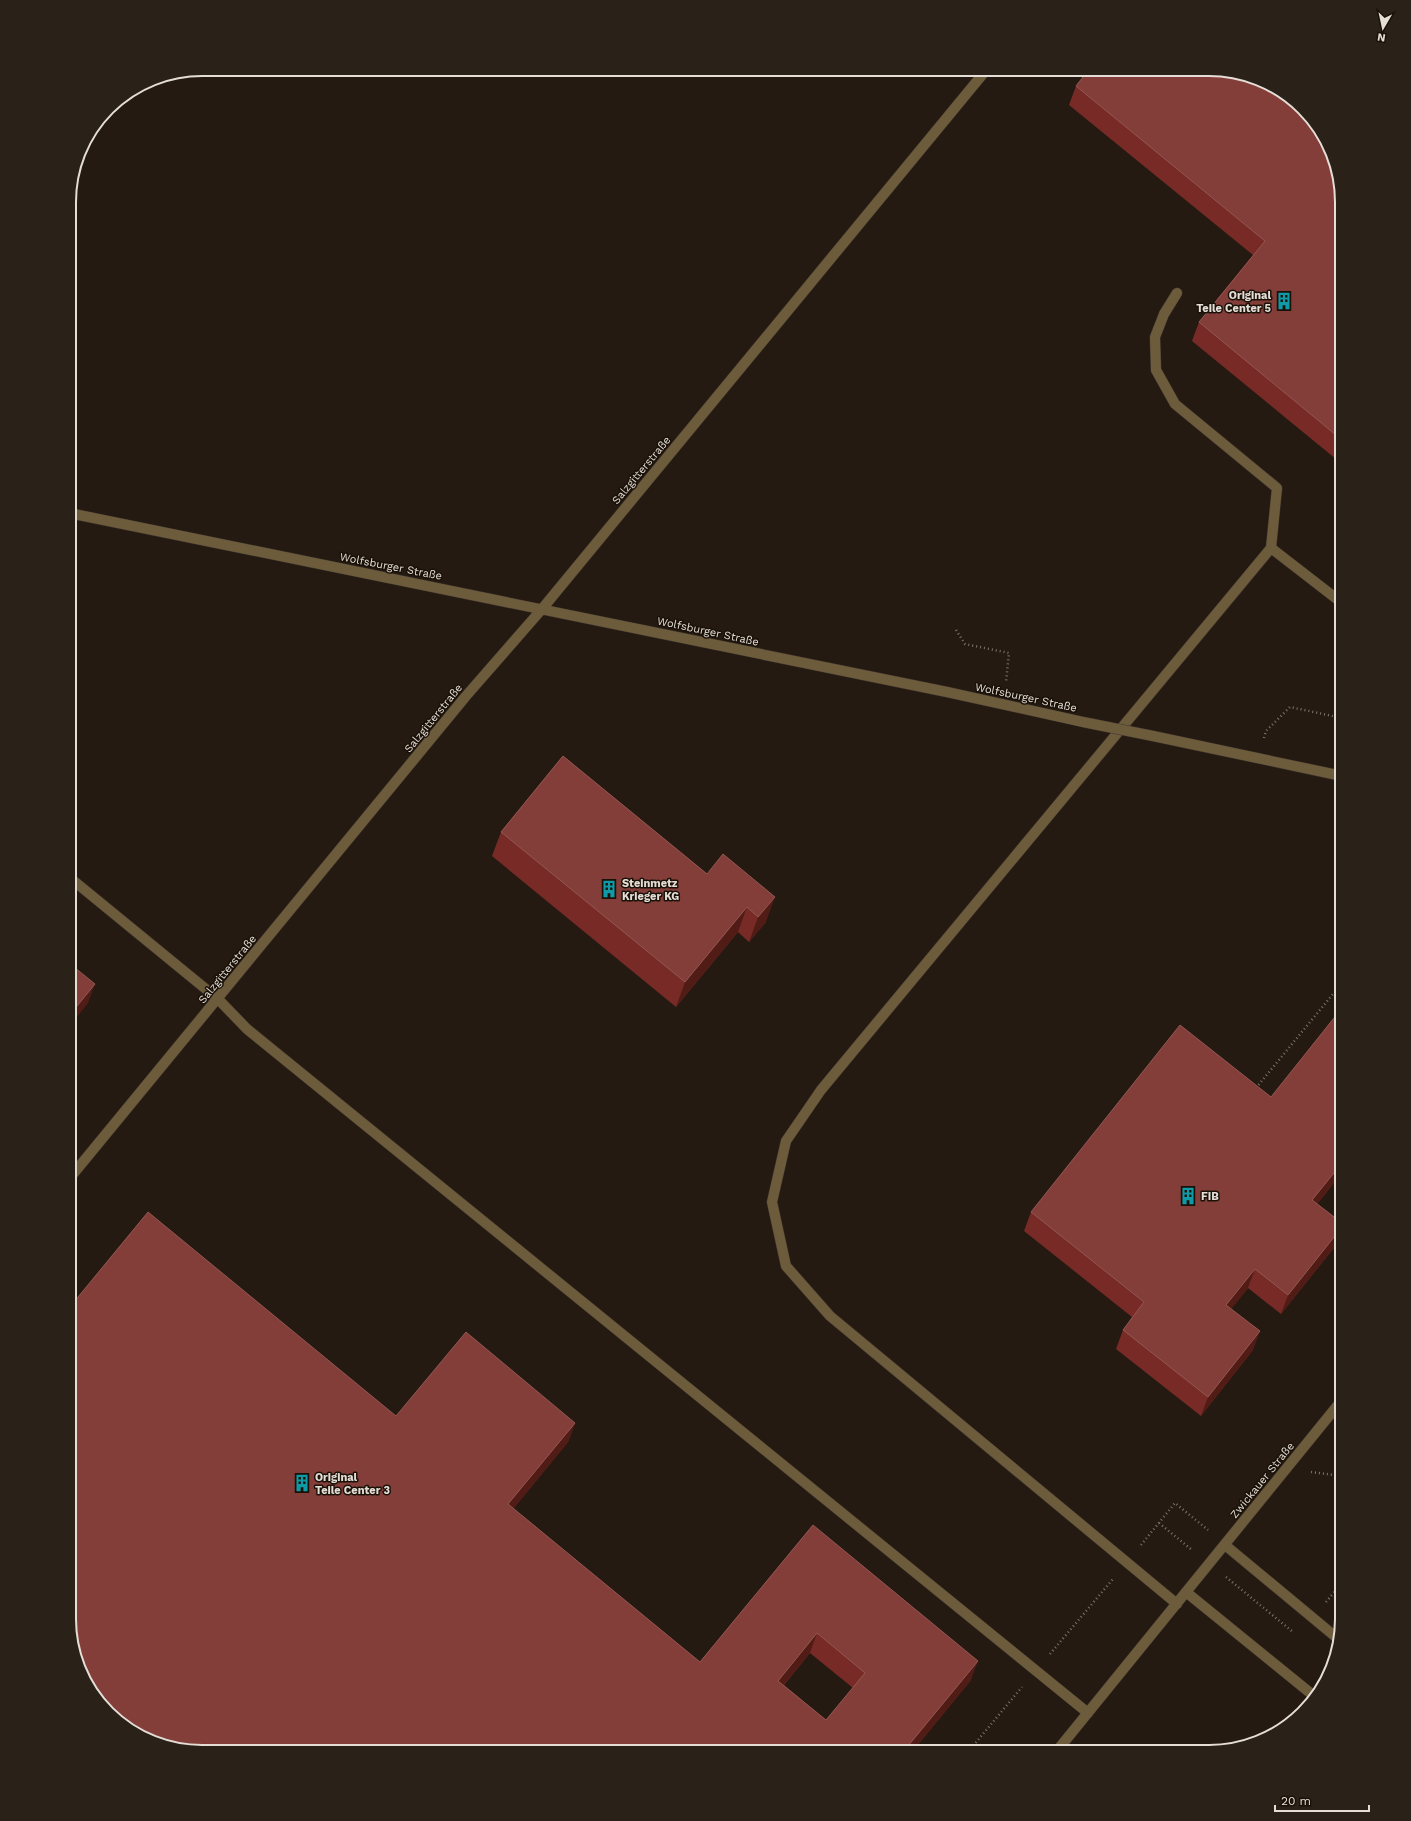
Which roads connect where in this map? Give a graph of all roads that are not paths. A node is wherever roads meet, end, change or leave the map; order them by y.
1 (981, 76) edge
2 (1177, 294) dead end
3 (76, 514) edge
4 (1271, 548) junction
5 (1335, 597) edge
6 (542, 609) junction
7 (1335, 774) edge
8 (76, 883) edge
9 (218, 999) junction
10 (76, 1171) edge
11 (1335, 1409) edge
12 (1226, 1545) junction
13 (1186, 1592) junction
14 (1177, 1604) junction
15 (1334, 1636) edge
16 (1311, 1693) edge
17 (1088, 1713) junction
18 (1062, 1745) edge

1 - 6 street, Salzgitterstraße
2 - 4 street
3 - 6 street, Wolfsburger Straße
4 - 5 street
4 - 14 street
6 - 7 street, Wolfsburger Straße, bridge
6 - 9 street, Salzgitterstraße
8 - 9 street
9 - 10 street, Salzgitterstraße
9 - 17 street
11 - 12 street, Zwickauer Straße
12 - 13 street, Zwickauer Straße
12 - 15 street
13 - 14 street, Zwickauer Straße
13 - 16 street
14 - 17 street, Zwickauer Straße
17 - 18 street, Zwickauer Straße

